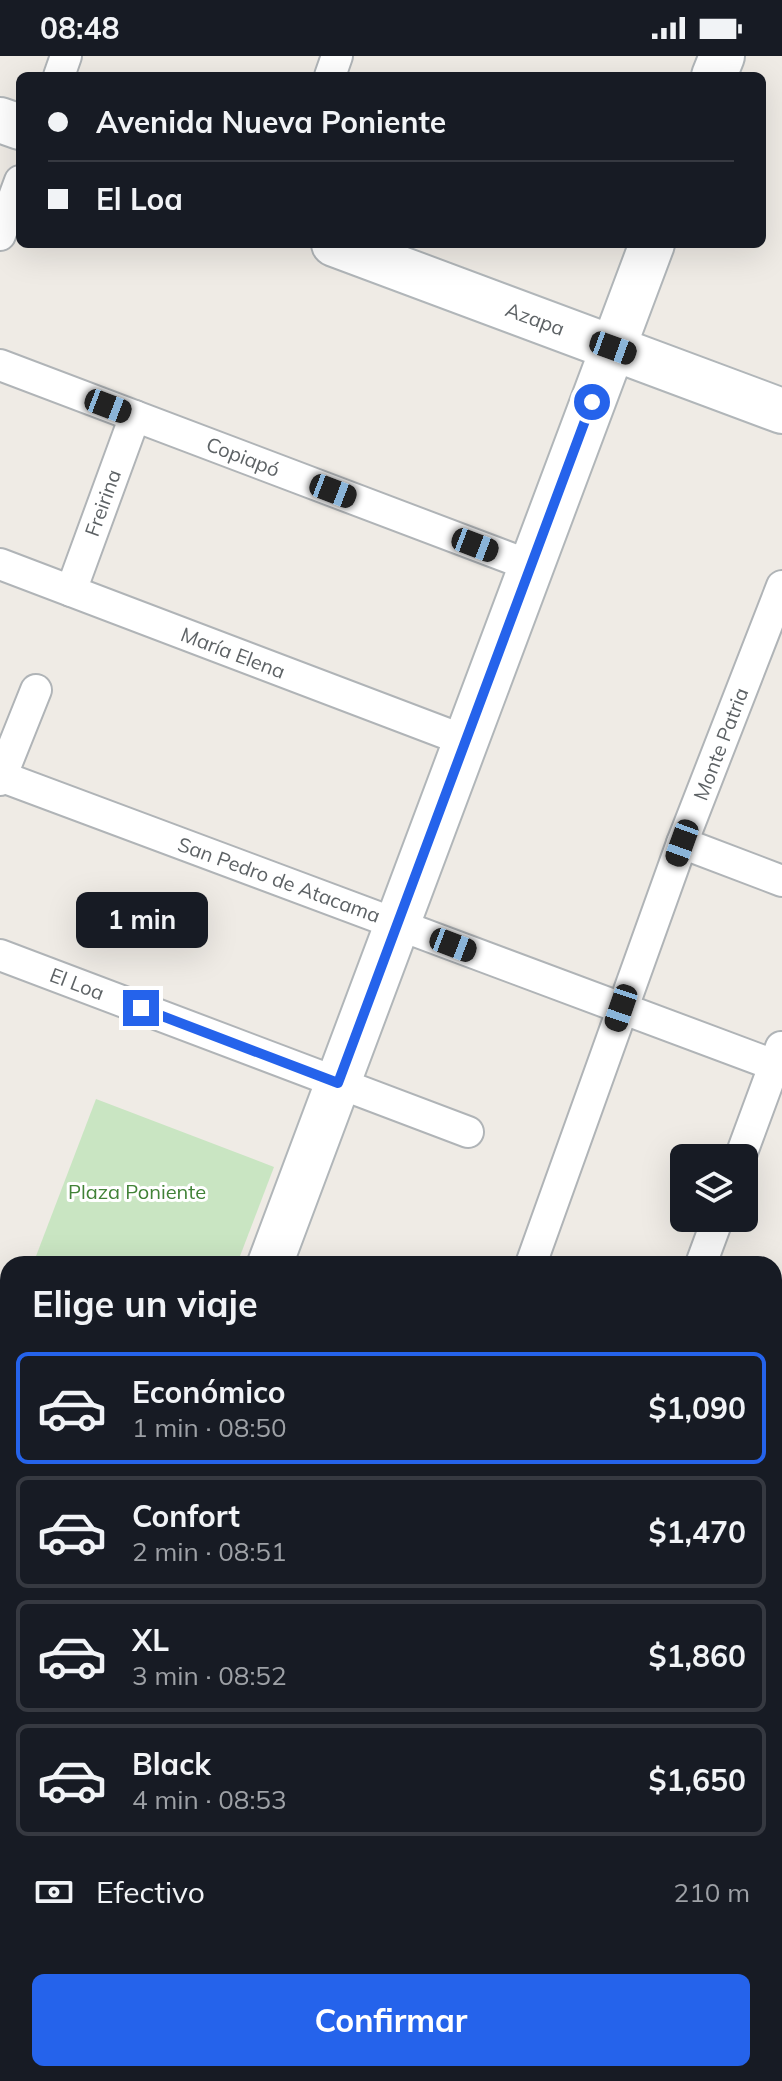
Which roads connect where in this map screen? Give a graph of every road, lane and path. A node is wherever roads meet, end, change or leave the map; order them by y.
1 (16, 192) edge
2 (0, 235) edge
3 (345, 248) edge
4 (650, 248) edge
5 (613, 348) junction
6 (0, 365) edge
7 (782, 411) edge
8 (135, 416) junction
9 (0, 564) edge
10 (531, 566) junction
11 (782, 586) edge
12 (71, 591) junction
13 (36, 690) dead end
14 (466, 741) junction
15 (1, 777) edge
16 (682, 843) junction
17 (782, 881) edge
18 (398, 924) junction
19 (0, 955) edge
20 (621, 1008) junction
21 (780, 1060) edge
22 (338, 1083) junction
23 (468, 1132) dead end
24 (746, 1144) edge
25 (713, 1232) edge
26 (273, 1256) edge
27 (534, 1256) edge
28 (704, 1256) edge

1 - 2 street
3 - 5 street, Azapa
4 - 5 street
5 - 7 street, Azapa
5 - 10 street
6 - 8 street, Copiapó
8 - 10 street, Copiapó
8 - 12 street, Freirina
9 - 12 street, María Elena
10 - 14 street
11 - 16 street, Monte Patria
12 - 14 street, María Elena
13 - 15 street
14 - 18 street
15 - 18 street, San Pedro de Atacama
16 - 17 street
16 - 20 street, Monte Patria
18 - 20 street, San Pedro de Atacama
18 - 22 street
19 - 22 street, El Loa
20 - 21 street, San Pedro de Atacama
20 - 27 street, Monte Patria
21 - 24 street
22 - 23 street, El Loa
22 - 26 street
25 - 28 street

